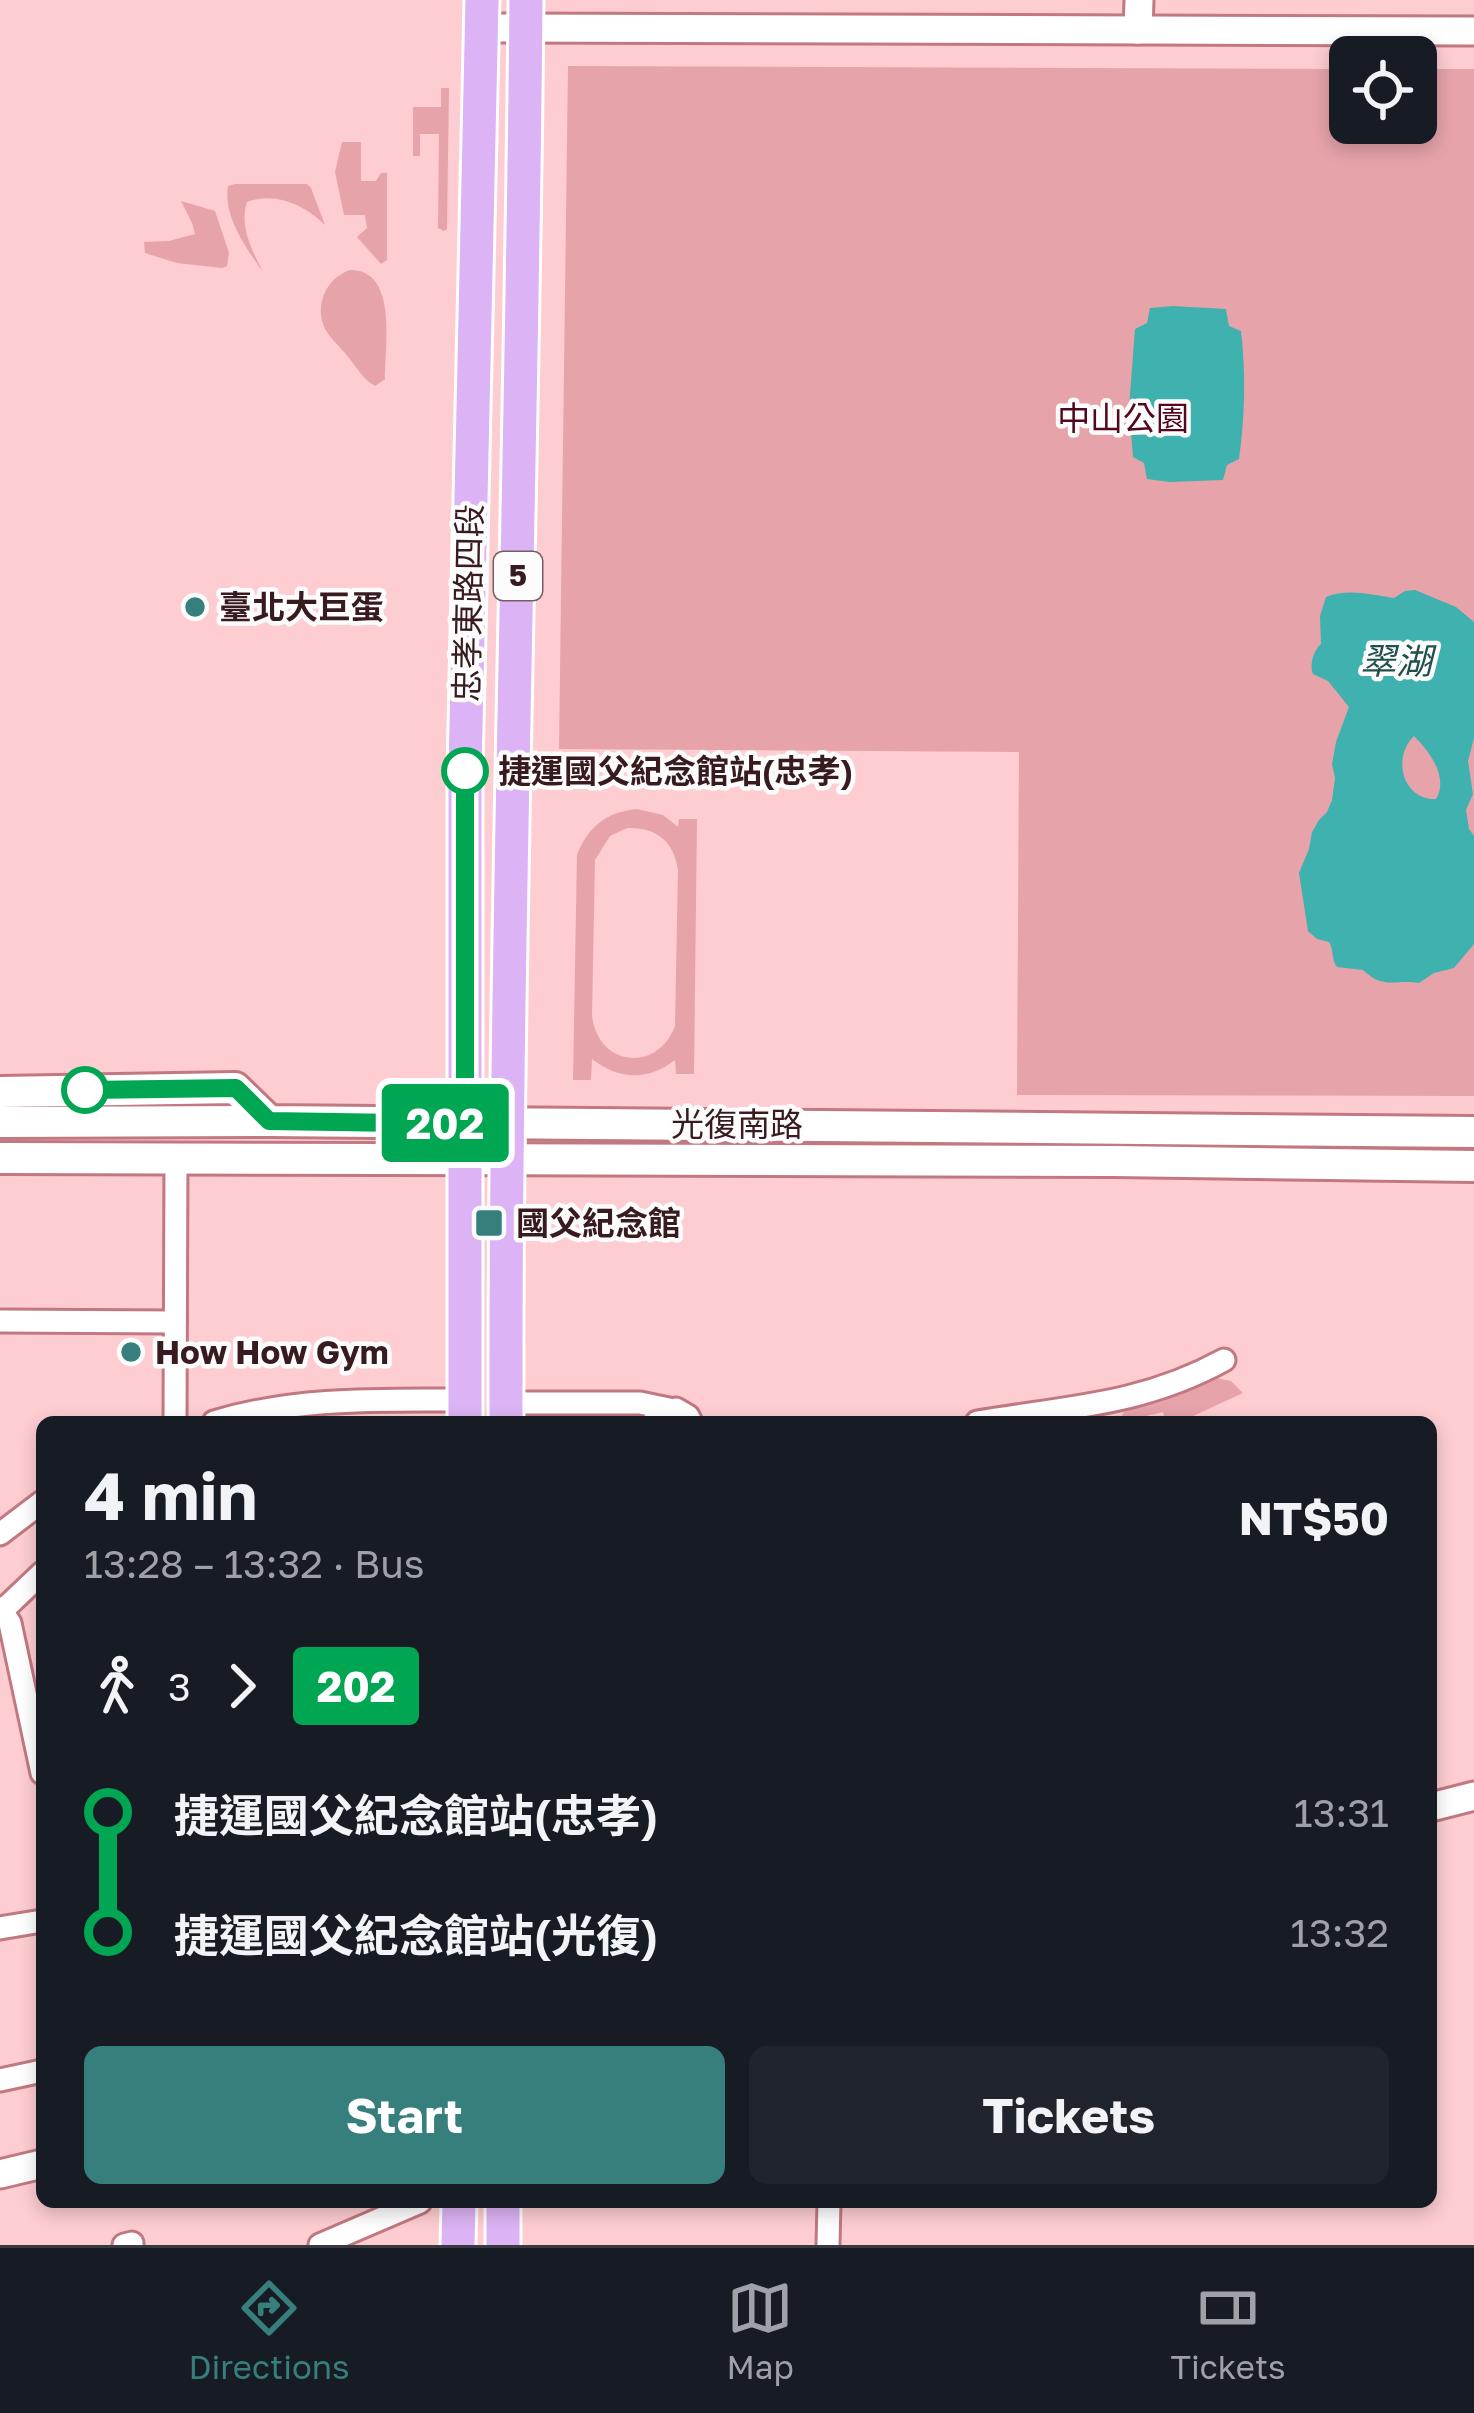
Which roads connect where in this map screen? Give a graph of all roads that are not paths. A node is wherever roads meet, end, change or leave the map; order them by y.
1 (1139, 0) edge
2 (482, 14) edge
3 (525, 14) edge
4 (1138, 30) junction
5 (1474, 31) edge
6 (0, 1091) edge
7 (0, 1121) edge
8 (269, 1121) junction
9 (465, 1124) junction
10 (507, 1124) junction
11 (1474, 1132) edge
12 (0, 1158) edge
13 (176, 1159) junction
14 (465, 1160) junction
15 (507, 1160) junction
16 (1474, 1166) edge
17 (0, 1321) edge
18 (176, 1322) junction
19 (1224, 1360) dead end
20 (465, 1411) edge
21 (506, 1412) edge
22 (293, 1413) edge
23 (175, 1416) edge
24 (661, 1416) edge
25 (1020, 1416) edge
26 (36, 1507) edge
27 (0, 1534) edge
28 (36, 1578) edge
29 (1, 1610) edge
30 (36, 1745) edge
31 (1474, 1796) edge
32 (1437, 1805) edge
33 (36, 1922) edge
34 (0, 1928) edge
35 (36, 2072) edge
36 (0, 2080) edge
37 (36, 2165) edge
38 (0, 2174) edge
39 (406, 2208) edge
40 (459, 2208) edge
41 (503, 2208) edge
42 (829, 2208) edge
43 (320, 2245) edge
44 (458, 2245) edge
45 (503, 2245) edge
46 (828, 2245) edge

1 - 4 street
2 - 3 street
2 - 9 main road, 忠孝東路四段 / 5
3 - 4 street
3 - 10 main road, 忠孝東路四段 / 5
4 - 5 street
6 - 8 main road
7 - 8 main road, 光復南路
8 - 9 main road, 光復南路
9 - 10 main road, 光復南路
9 - 14 main road, 忠孝東路四段 / 5
10 - 11 main road, 光復南路
10 - 15 main road, 忠孝東路四段 / 5
12 - 13 main road, 光復南路
13 - 14 main road, 光復南路
13 - 18 street
14 - 15 main road, 光復南路
14 - 20 main road, 忠孝東路四段 / 5
15 - 16 main road, 光復南路
15 - 21 main road, 忠孝東路四段 / 5
17 - 18 street
18 - 23 street
19 - 25 street
20 - 22 street
21 - 24 street
26 - 27 street
28 - 29 street
29 - 30 street
31 - 32 street
33 - 34 street
35 - 36 street
37 - 38 street
39 - 43 street
40 - 44 main road
41 - 45 main road
42 - 46 street

